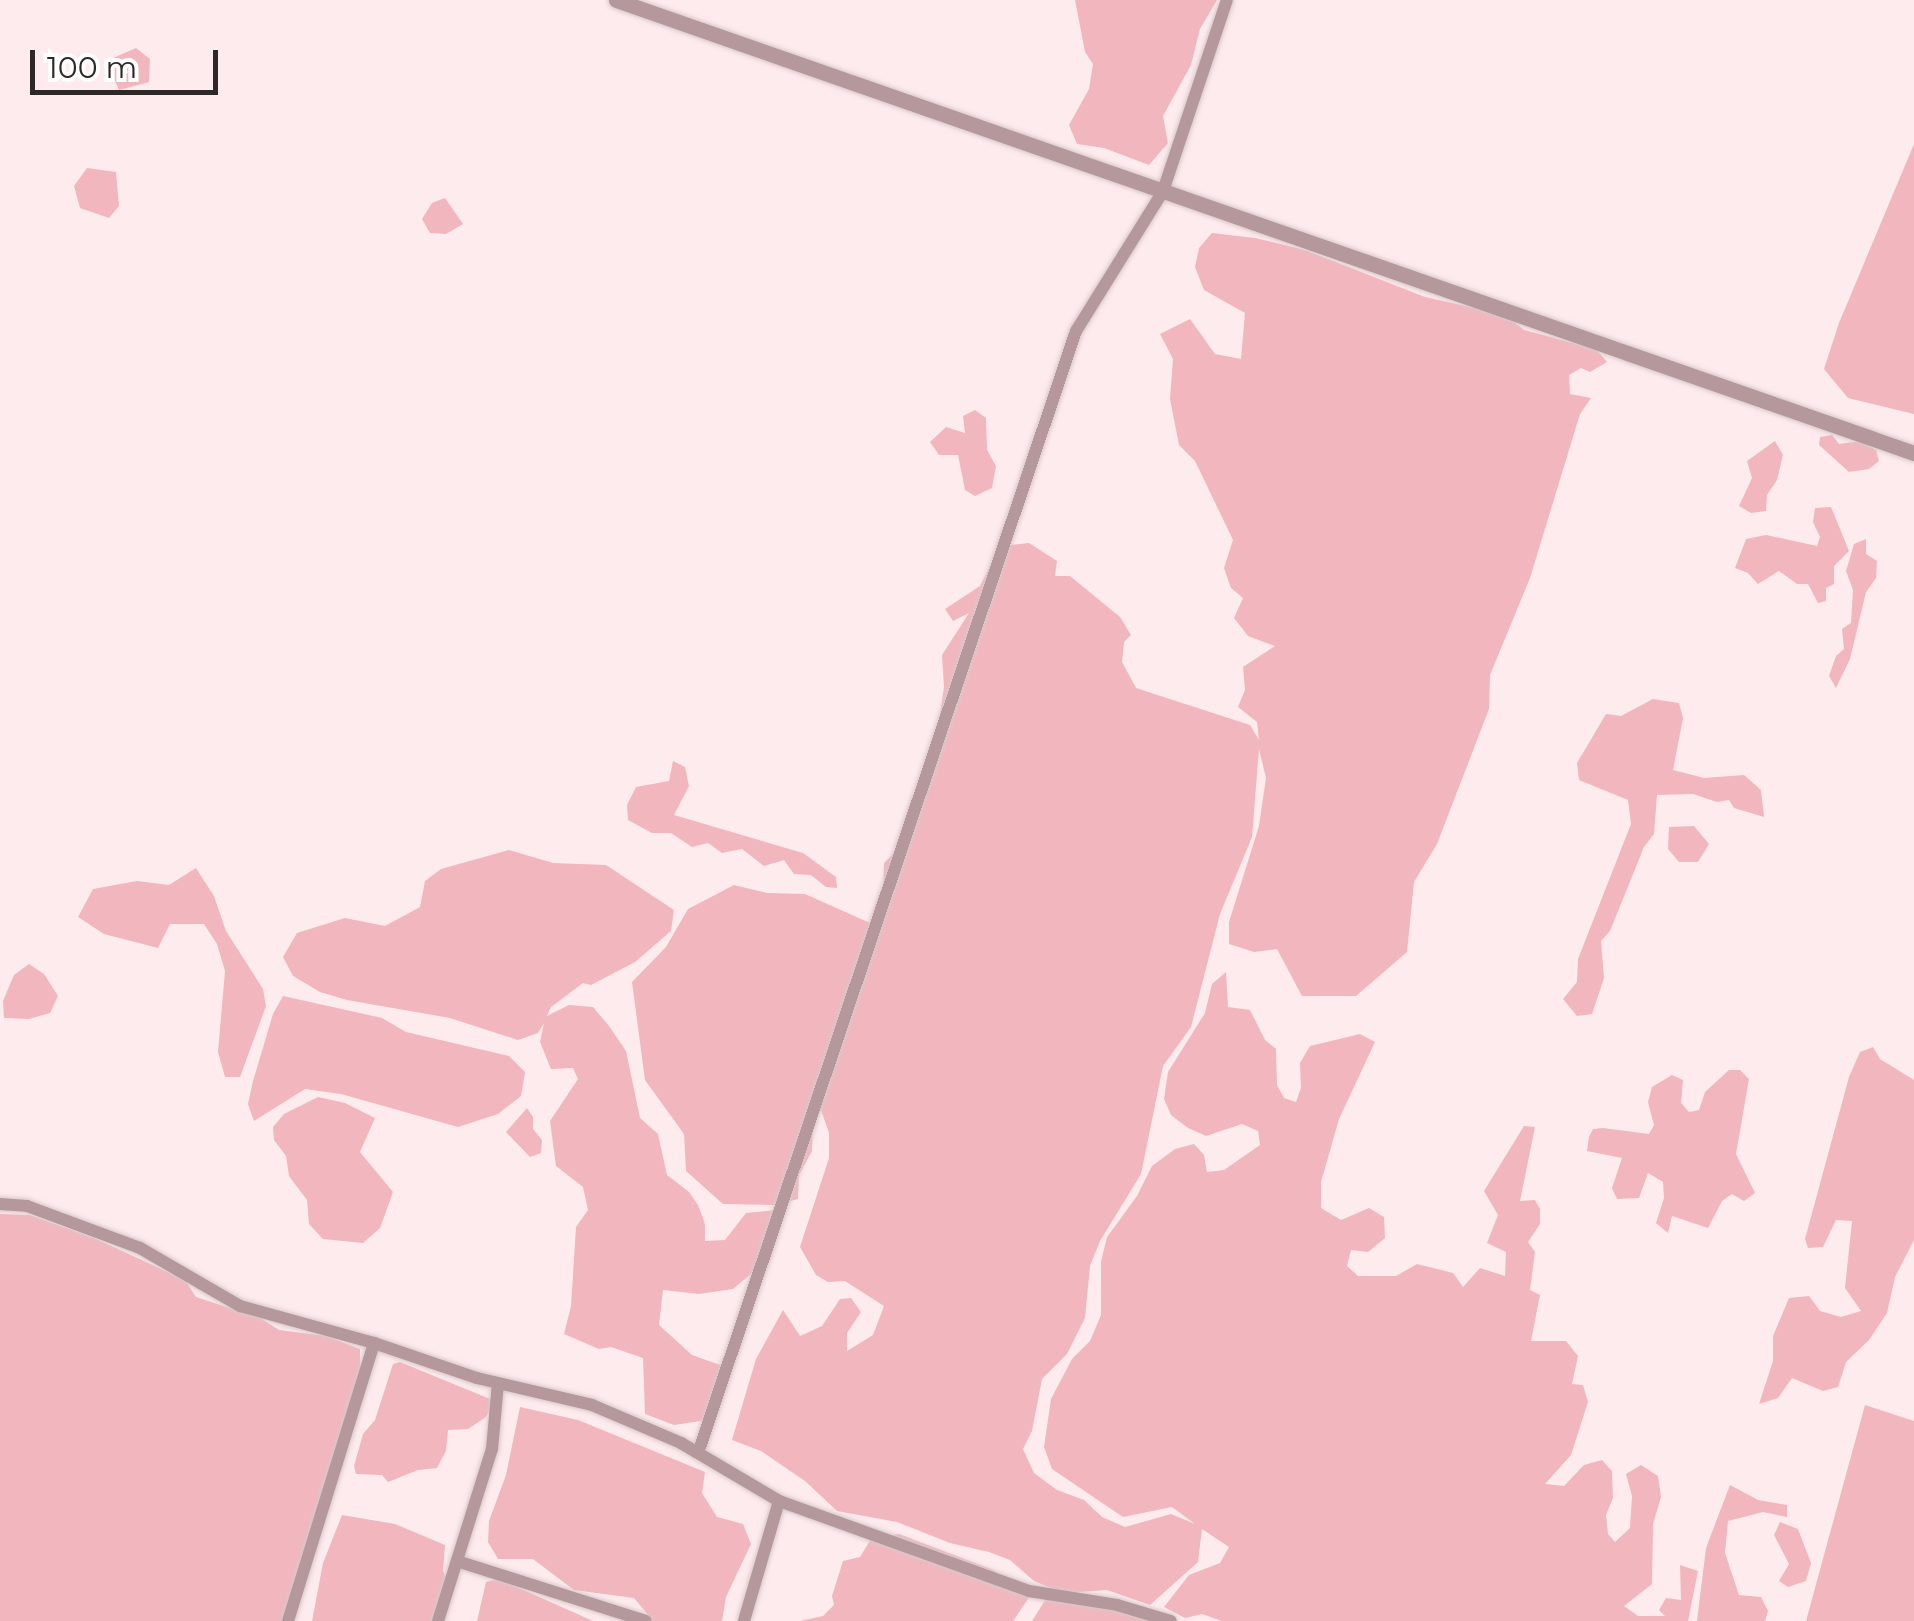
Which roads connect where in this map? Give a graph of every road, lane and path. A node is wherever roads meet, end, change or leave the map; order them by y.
1 (616, 0) edge
2 (1227, 0) edge
3 (1162, 190) junction
4 (1914, 453) edge
5 (0, 1204) edge
6 (374, 1343) junction
7 (498, 1383) junction
8 (698, 1453) junction
9 (778, 1501) junction
10 (457, 1561) junction
11 (288, 1621) edge
12 (438, 1621) edge
13 (646, 1621) edge
14 (744, 1621) edge
15 (1171, 1621) edge

1 - 3 street
2 - 3 street
3 - 4 street
3 - 8 street
5 - 6 street
6 - 7 street
6 - 11 street
7 - 8 street
7 - 10 street
8 - 9 street
9 - 14 street
9 - 15 street
10 - 12 street
10 - 13 street

